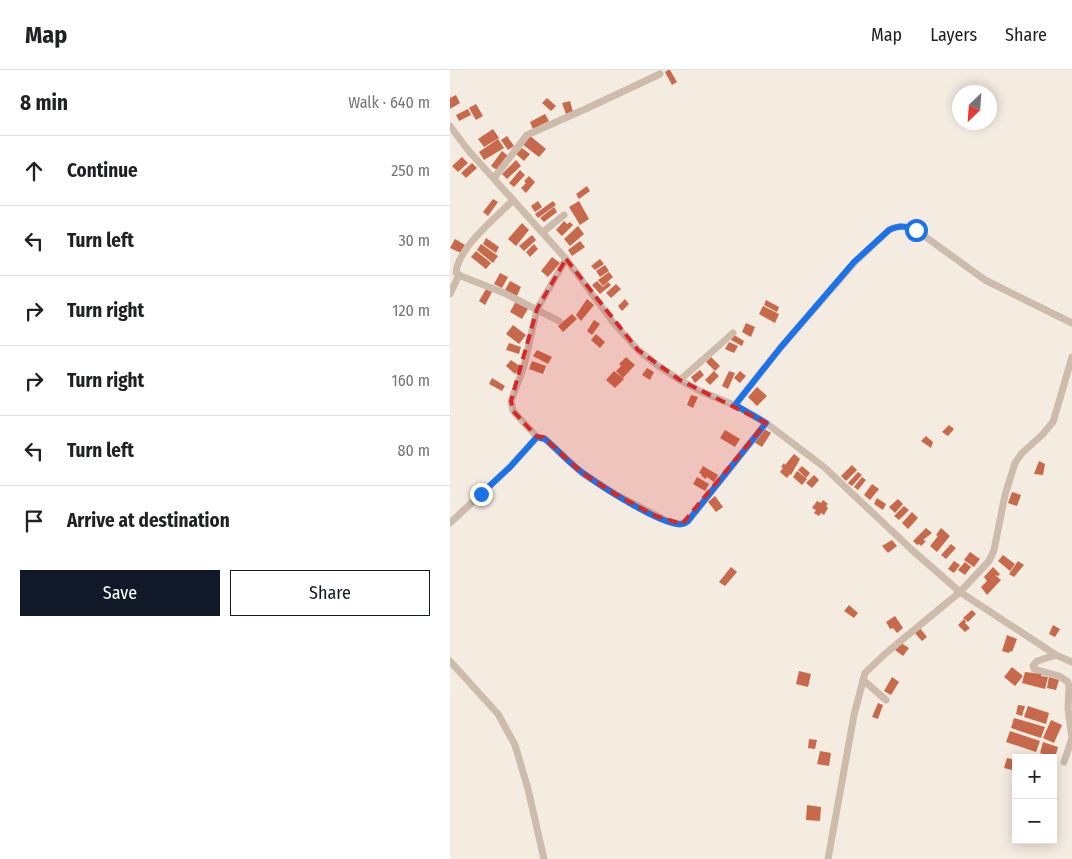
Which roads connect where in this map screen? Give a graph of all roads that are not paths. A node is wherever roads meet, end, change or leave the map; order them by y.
1 (660, 74) dead end
2 (450, 126) edge
3 (494, 178) junction
4 (513, 200) junction
5 (564, 215) dead end
6 (543, 232) junction
7 (566, 259) junction
8 (459, 275) junction
9 (450, 294) edge
10 (537, 308) junction
11 (559, 321) dead end
12 (1072, 323) edge
13 (733, 332) dead end
14 (1072, 357) edge
15 (680, 380) junction
16 (735, 405) junction
17 (766, 423) junction
18 (537, 437) junction
19 (450, 522) edge
20 (960, 592) junction
21 (1056, 655) junction
22 (450, 661) edge
23 (1072, 662) edge
24 (863, 680) junction
25 (886, 700) dead end
26 (1064, 762) dead end
27 (544, 859) edge
28 (828, 859) edge

1 - 3 street
2 - 3 street
3 - 4 street
4 - 6 street
4 - 8 street
5 - 6 street
6 - 7 street
7 - 10 street
7 - 15 street
8 - 9 street
8 - 10 street
10 - 11 street
10 - 18 street
12 - 16 street
13 - 15 street
14 - 20 street
15 - 16 street
16 - 17 street
17 - 18 street
17 - 20 street
18 - 19 street
20 - 21 street
20 - 24 street
21 - 23 street
21 - 26 street
22 - 27 street
24 - 25 street
24 - 28 street

